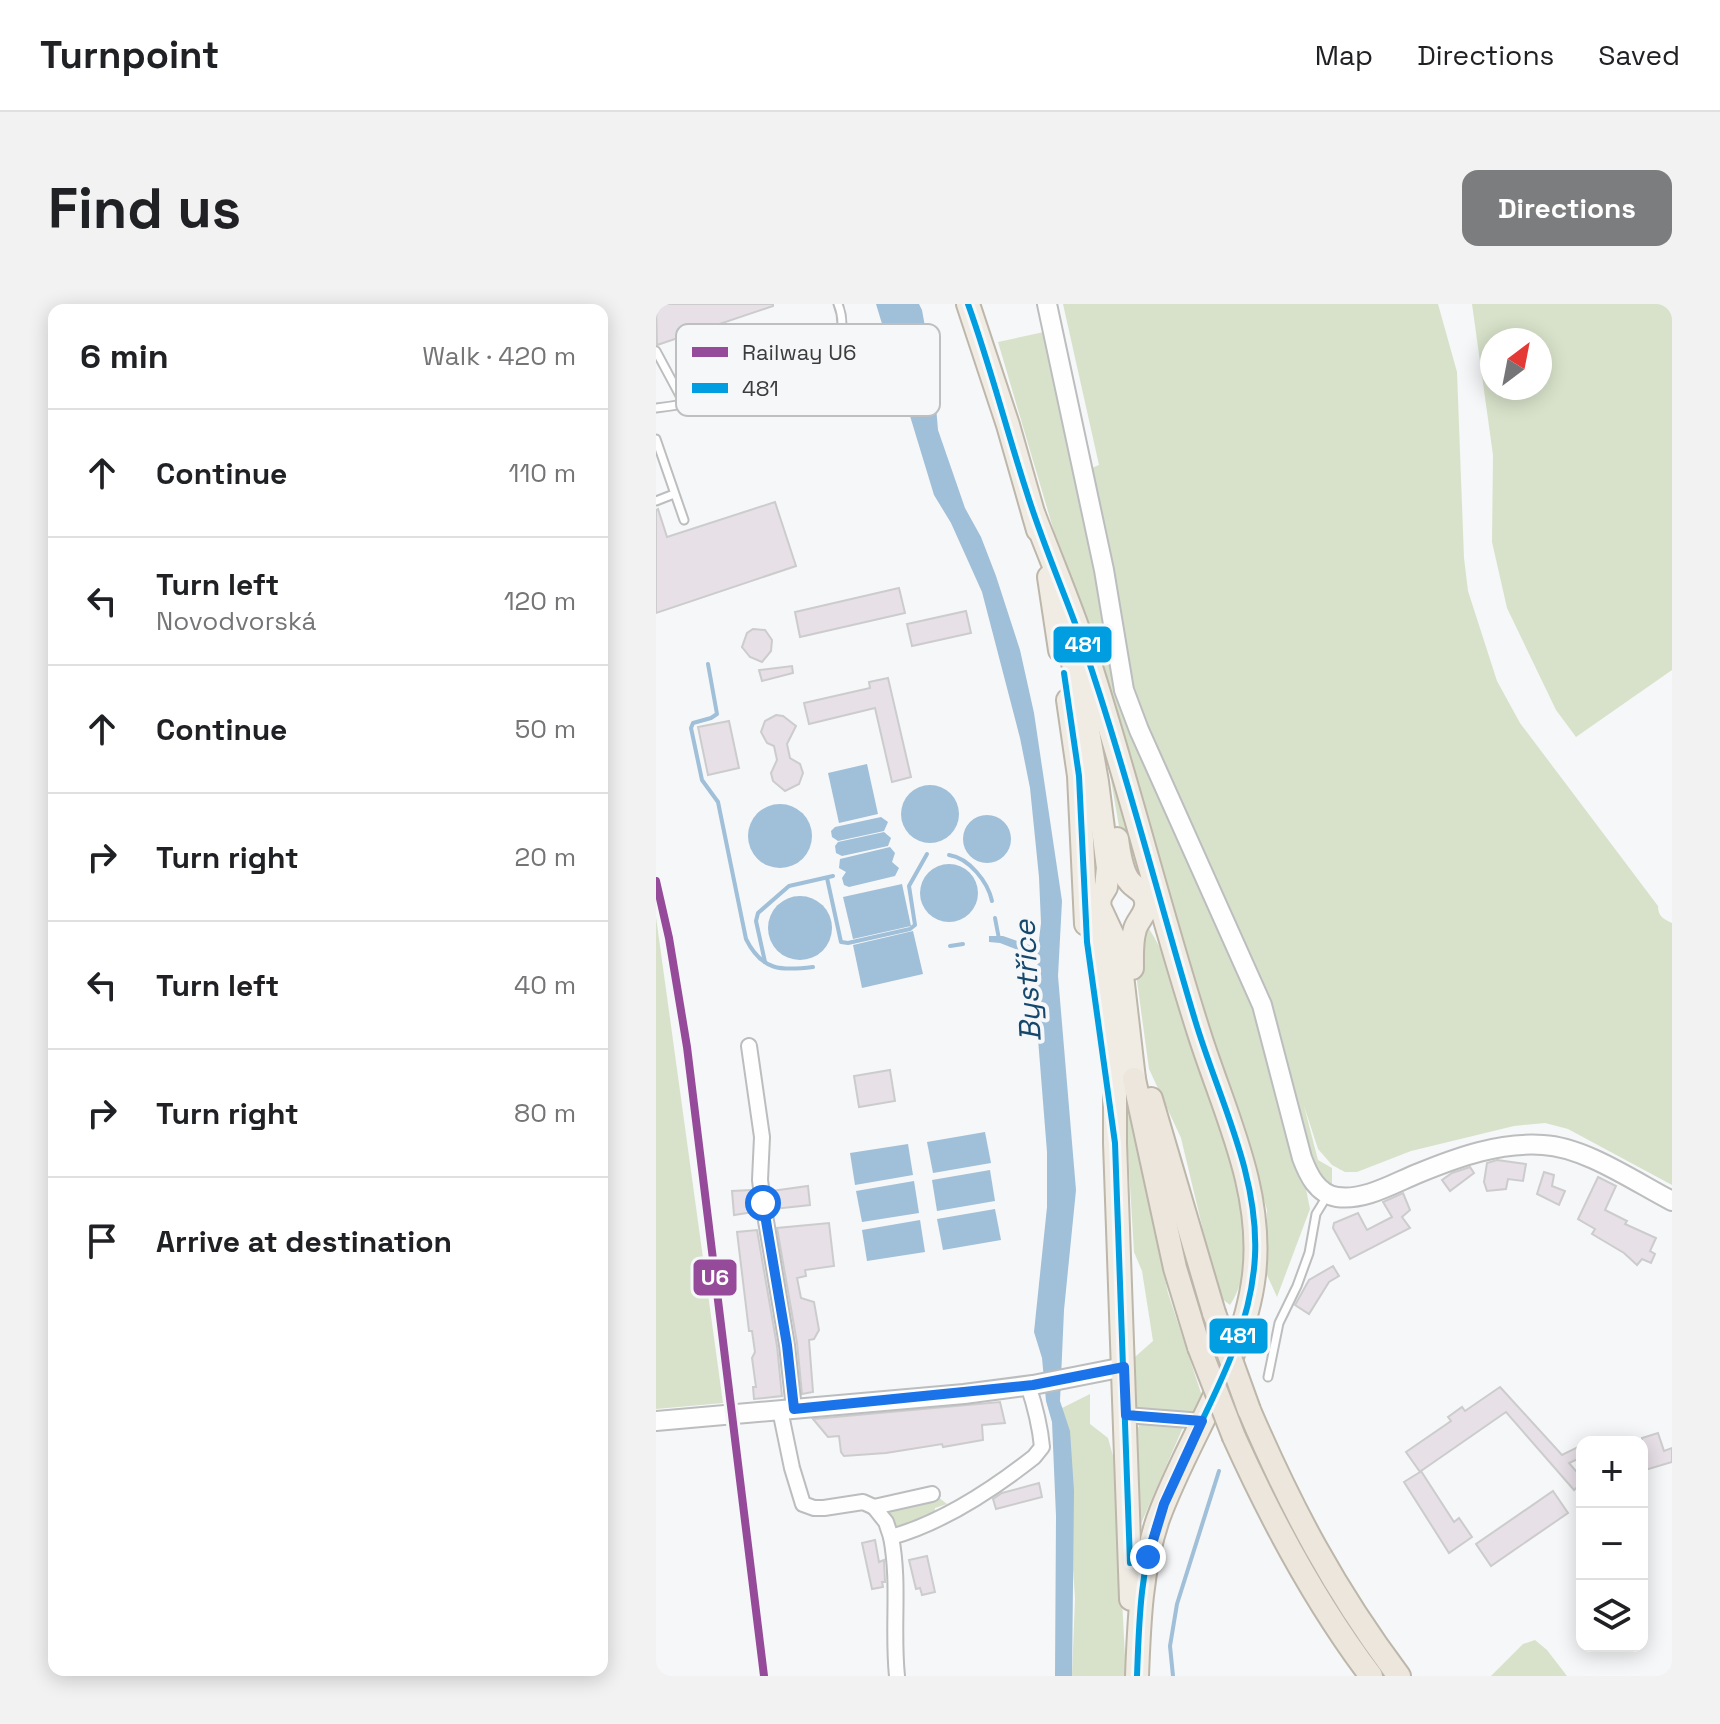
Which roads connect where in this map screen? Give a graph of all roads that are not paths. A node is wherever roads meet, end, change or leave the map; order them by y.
1 (838, 304) edge
2 (968, 304) edge
3 (1047, 304) edge
4 (842, 324) edge
5 (656, 351) edge
6 (676, 388) edge
7 (676, 406) edge
8 (656, 408) edge
9 (656, 439) edge
10 (674, 494) junction
11 (656, 501) edge
12 (684, 520) dead end
13 (1054, 578) junction
14 (1130, 882) junction
15 (1106, 887) junction
16 (1104, 918) junction
17 (1140, 919) junction
18 (1199, 1034) junction
19 (749, 1046) dead end
20 (1139, 1076) junction
21 (1115, 1143) junction
22 (1328, 1194) junction
23 (1672, 1201) edge
24 (1124, 1367) junction
25 (1268, 1377) dead end
26 (1032, 1385) junction
27 (787, 1410) junction
28 (1126, 1415) junction
29 (656, 1421) edge
30 (1202, 1421) junction
31 (932, 1494) dead end
32 (874, 1507) junction
33 (891, 1537) junction
34 (897, 1676) edge
35 (1136, 1676) edge
36 (1371, 1676) edge
37 (1399, 1676) edge

1 - 4 lane
2 - 13 main road
3 - 22 street
5 - 6 lane
7 - 8 lane
9 - 10 lane
10 - 11 lane
10 - 12 lane
13 - 14 main road
13 - 15 main road
13 - 18 main road
13 - 21 main road
14 - 15 main road
14 - 17 main road
15 - 16 main road
16 - 17 main road
16 - 20 main road
16 - 21 main road
17 - 18 main road
17 - 20 main road
18 - 30 main road
19 - 27 street
20 - 36 highway, bridge
20 - 37 highway, bridge
21 - 24 main road
22 - 23 street
22 - 25 lane
24 - 26 street
24 - 28 main road
26 - 27 street
26 - 33 street
27 - 29 street
27 - 32 street
28 - 30 street
28 - 35 main road
30 - 35 main road
31 - 32 street
32 - 33 street
33 - 34 street

